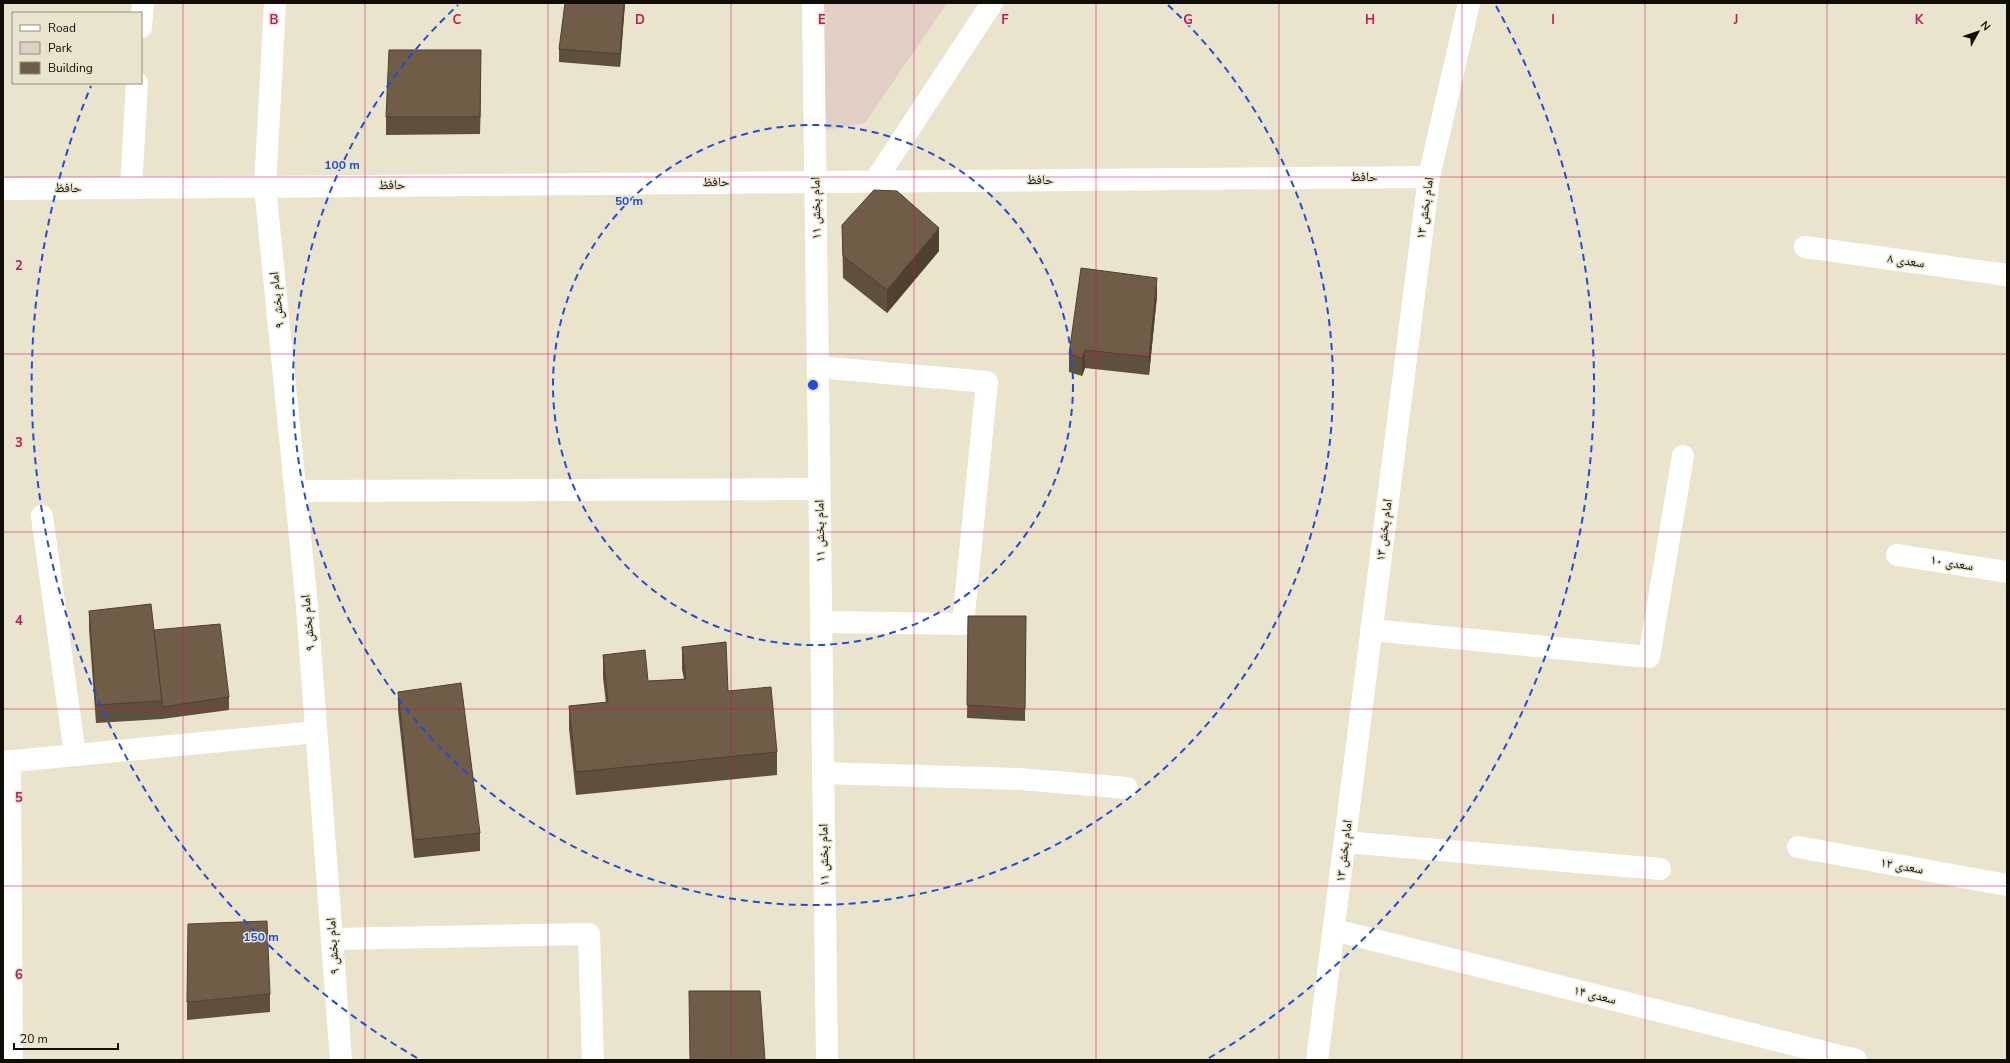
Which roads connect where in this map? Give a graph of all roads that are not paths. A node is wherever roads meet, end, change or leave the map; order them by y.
1 (275, 3) edge
2 (813, 3) edge
3 (992, 3) edge
4 (1469, 3) edge
5 (137, 84) edge
6 (1429, 177) junction
7 (815, 181) junction
8 (875, 181) junction
9 (265, 186) junction
10 (131, 188) junction
11 (3, 189) edge
12 (1805, 247) dead end
13 (2007, 275) edge
14 (818, 367) junction
15 (1683, 456) dead end
16 (819, 489) junction
17 (296, 491) junction
18 (42, 516) dead end
19 (1897, 555) dead end
20 (2007, 572) edge
21 (821, 622) junction
22 (1371, 630) junction
23 (316, 732) junction
24 (75, 755) junction
25 (6, 762) edge
26 (823, 773) junction
27 (1127, 788) dead end
28 (1345, 842) junction
29 (1798, 847) dead end
30 (1660, 869) dead end
31 (2007, 885) edge
32 (1334, 930) junction
33 (332, 938) junction
34 (12, 1060) edge
35 (341, 1060) edge
36 (593, 1060) edge
37 (827, 1060) edge
38 (1317, 1060) edge
39 (1856, 1060) edge

1 - 9 street, امام بخش ۹
2 - 7 street, امام بخش ۱۱
3 - 8 street
4 - 6 street, امام بخش ۱۳
5 - 10 street
6 - 8 street, حافظ
6 - 22 street, امام بخش ۱۳
7 - 8 street, حافظ
7 - 9 street, حافظ
7 - 14 street, امام بخش ۱۱
9 - 10 street, حافظ
9 - 17 street, امام بخش ۹
10 - 11 street, حافظ
12 - 13 street, سعدی ۸
14 - 16 street, امام بخش ۱۱
14 - 21 street
15 - 22 street
16 - 17 street
16 - 21 street, امام بخش ۱۱
17 - 23 street, امام بخش ۹
18 - 24 street
19 - 20 street, سعدی ۱۰
21 - 26 street, امام بخش ۱۱
22 - 28 street, امام بخش ۱۳
23 - 24 street
23 - 33 street, امام بخش ۹
24 - 25 street
25 - 34 street
26 - 27 street
26 - 37 street, امام بخش ۱۱
28 - 30 street
28 - 32 street, امام بخش ۱۳
29 - 31 street, سعدی ۱۲
32 - 38 street, امام بخش ۱۳
32 - 39 street, سعدی ۱۴
33 - 35 street, امام بخش ۹
33 - 36 street

